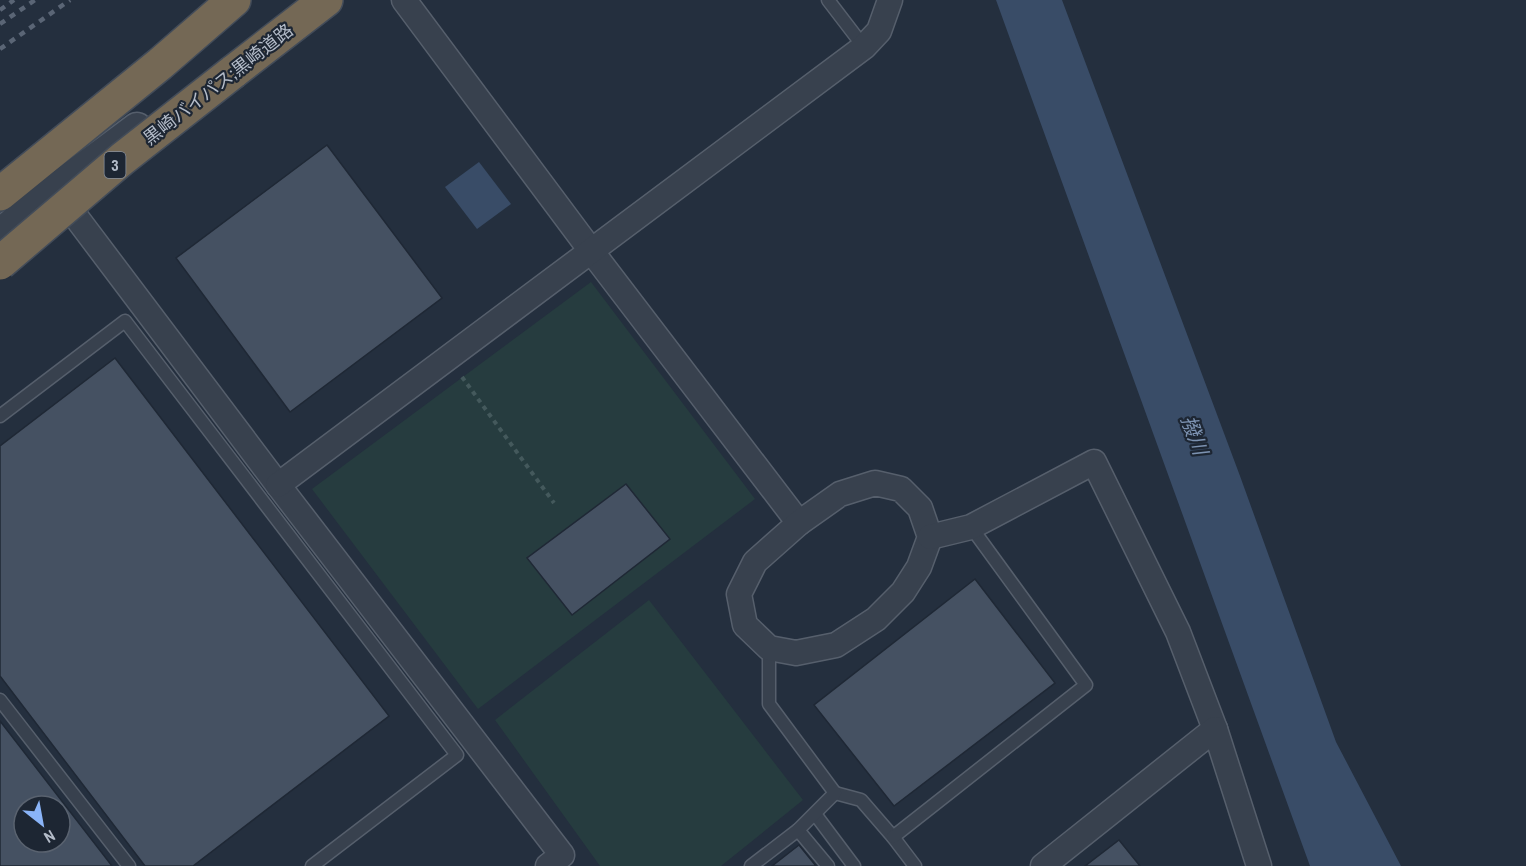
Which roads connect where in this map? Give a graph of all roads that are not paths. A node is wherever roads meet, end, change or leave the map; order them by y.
1 (217, 0) edge
2 (234, 0) edge
3 (308, 0) edge
4 (326, 0) edge
5 (404, 0) edge
6 (828, 0) edge
7 (890, 0) edge
8 (864, 47) junction
9 (122, 159) junction
10 (0, 167) edge
11 (55, 189) junction
12 (0, 194) edge
13 (0, 234) edge
14 (592, 252) junction
15 (0, 254) edge
16 (0, 263) edge
17 (0, 416) edge
18 (279, 485) junction
19 (799, 523) junction
20 (971, 527) junction
21 (930, 537) junction
22 (769, 648) junction
23 (0, 700) edge
24 (1215, 729) junction
25 (835, 794) junction
26 (815, 814) junction
27 (798, 830) junction
28 (893, 837) junction
29 (129, 866) edge
30 (312, 866) edge
31 (548, 866) edge
32 (751, 866) edge
33 (828, 866) edge
34 (854, 866) edge
35 (915, 866) edge
36 (1043, 866) edge
37 (1259, 866) edge

1 - 10 highway
2 - 12 highway
3 - 11 street
4 - 9 highway, 黒崎バイパス;黒崎道路 / 3, bridge
5 - 14 street
6 - 8 lane
7 - 8 street
8 - 14 street
9 - 15 highway, bridge
9 - 16 highway, 黒崎バイパス;黒崎道路 / 3, bridge
11 - 13 street
11 - 18 street
14 - 18 street
14 - 19 street
17 - 30 lane
18 - 31 street
19 - 21 street
19 - 22 street
20 - 21 street
20 - 24 street
20 - 28 lane
21 - 22 street
22 - 25 lane
23 - 29 lane
24 - 36 street
24 - 37 street
25 - 26 lane
25 - 28 lane
26 - 27 lane
26 - 34 lane
27 - 32 lane
27 - 33 lane
28 - 35 lane

